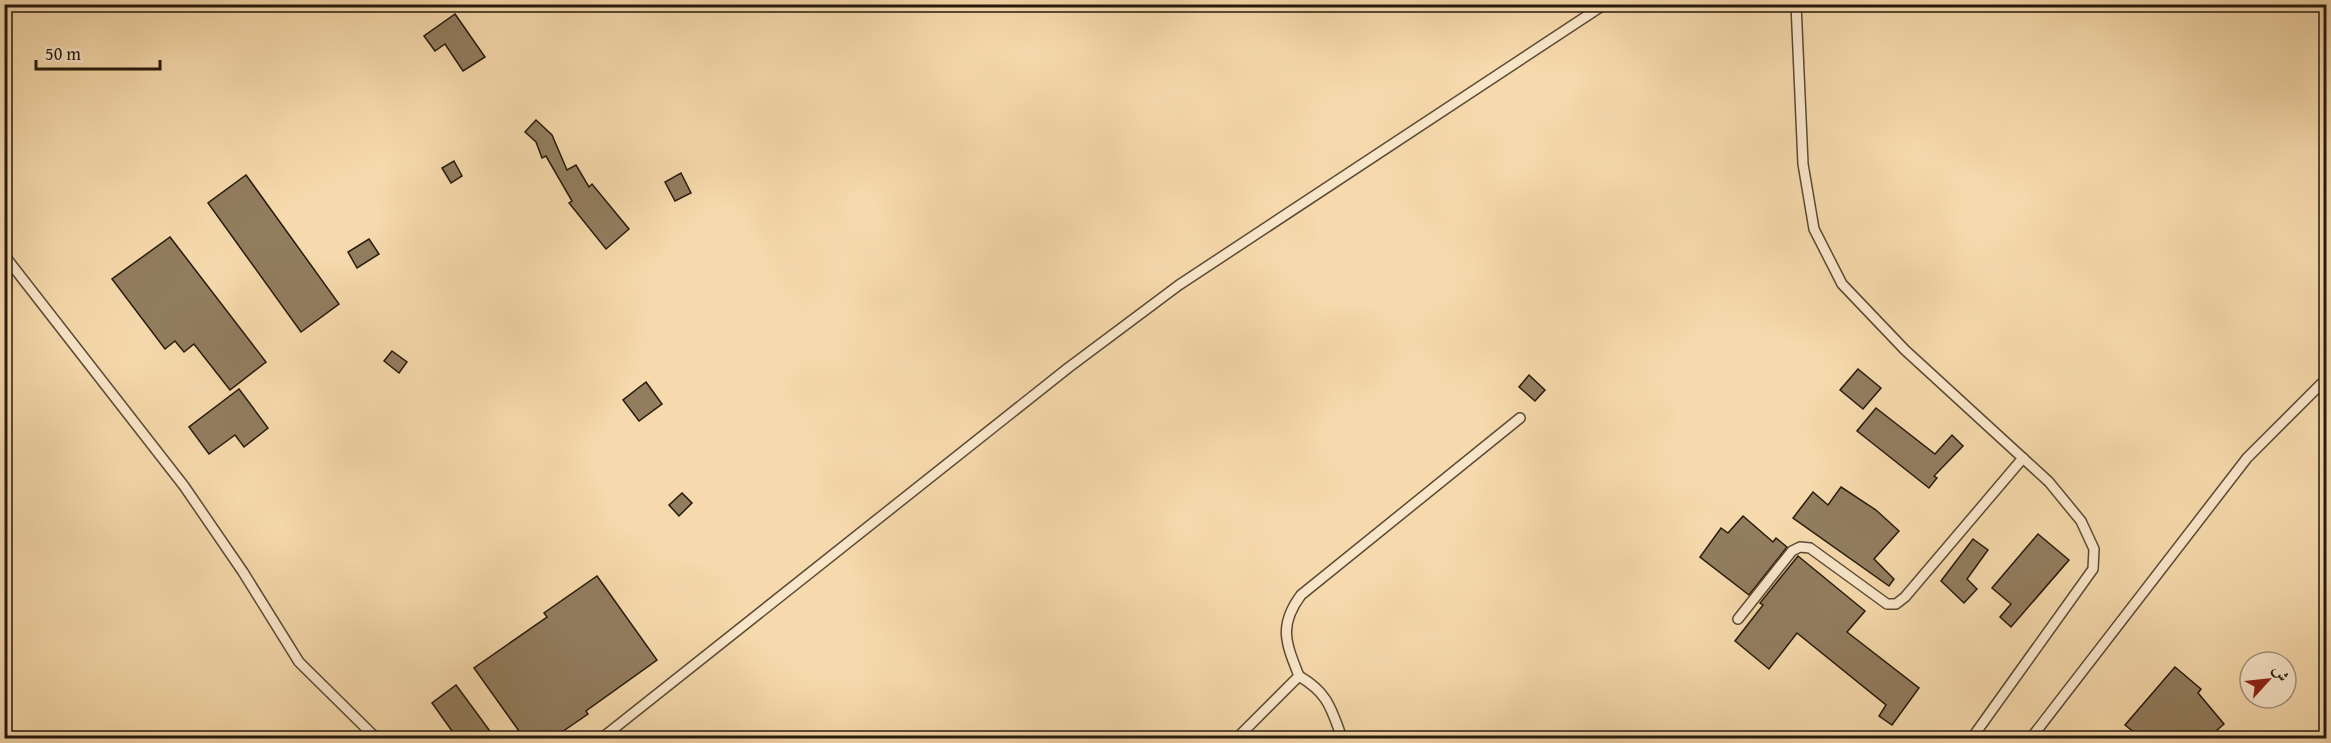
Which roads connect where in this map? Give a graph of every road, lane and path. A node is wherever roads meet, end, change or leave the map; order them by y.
1 (1605, 4) edge
2 (1796, 4) edge
3 (4, 255) edge
4 (2326, 379) edge
5 (1520, 418) dead end
6 (2023, 458) junction
7 (1738, 619) dead end
8 (1299, 676) junction
9 (376, 738) edge
10 (602, 738) edge
11 (1237, 738) edge
12 (1342, 738) edge
13 (1972, 738) edge
14 (2031, 738) edge

1 - 10 lane
2 - 6 lane
3 - 9 lane
4 - 14 lane
5 - 8 lane
6 - 7 lane
6 - 13 lane
8 - 11 lane
8 - 12 lane

